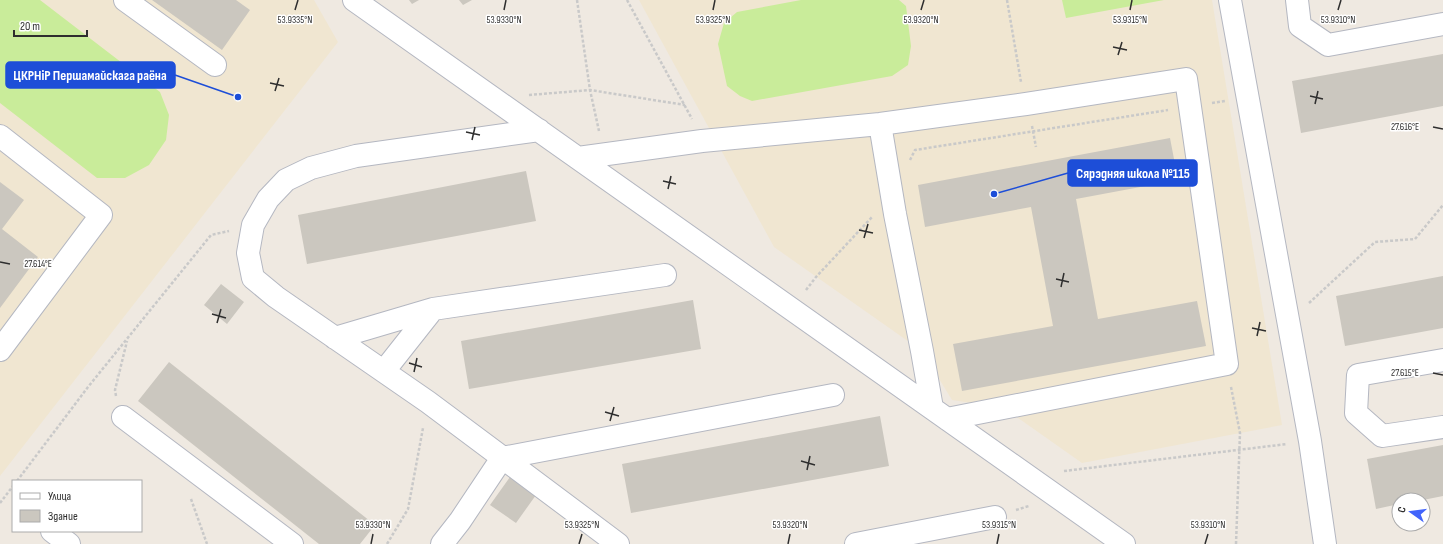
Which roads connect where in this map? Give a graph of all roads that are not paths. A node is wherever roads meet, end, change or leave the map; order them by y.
1 (125, 0) edge
2 (354, 0) edge
3 (1230, 0) edge
4 (1297, 0) edge
5 (1443, 24) edge
6 (215, 65) dead end
7 (880, 124) junction
8 (539, 130) junction
9 (0, 136) edge
10 (578, 158) junction
11 (665, 275) dead end
12 (433, 309) junction
13 (335, 338) junction
14 (0, 350) edge
15 (1443, 360) edge
16 (384, 371) junction
17 (833, 395) dead end
18 (939, 414) junction
19 (123, 417) road end
20 (1443, 427) edge
21 (502, 458) junction
22 (995, 517) road end
23 (53, 532) edge
24 (69, 544) edge
25 (292, 544) edge
26 (442, 544) edge
27 (618, 544) edge
28 (856, 544) edge
29 (1124, 544) edge
30 (1325, 544) edge

1 - 6 lane
2 - 8 lane
3 - 30 lane
4 - 5 lane
7 - 10 lane
7 - 18 lane
7 - 18 lane
8 - 10 lane
8 - 13 lane
9 - 14 lane
10 - 18 lane
11 - 12 lane
12 - 13 lane
12 - 16 lane
13 - 16 lane
15 - 20 lane
16 - 21 lane
17 - 21 lane
18 - 29 lane
19 - 25 lane
21 - 26 lane
21 - 27 lane
22 - 28 lane
23 - 24 lane

